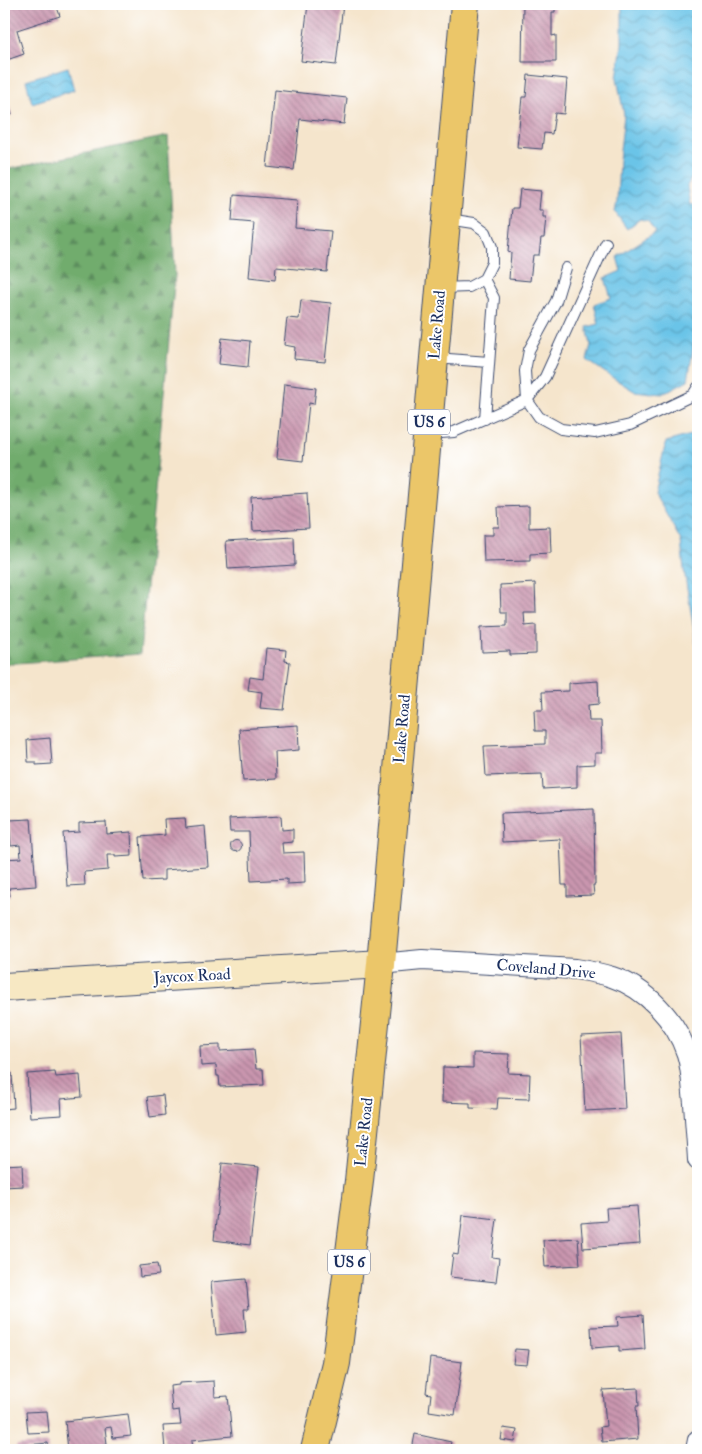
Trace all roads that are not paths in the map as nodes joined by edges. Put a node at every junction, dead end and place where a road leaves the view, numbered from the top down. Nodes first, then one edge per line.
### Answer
1 (465, 4) edge
2 (446, 218) junction
3 (606, 242) dead end
4 (566, 268) dead end
5 (484, 279) junction
6 (440, 288) junction
7 (434, 358) junction
8 (489, 362) junction
9 (698, 387) edge
10 (527, 400) junction
11 (485, 418) junction
12 (428, 435) junction
13 (381, 964) junction
14 (4, 987) edge
15 (698, 1160) edge
16 (698, 1440) edge
17 (315, 1450) edge
18 (696, 1450) edge

1 - 2 main road, Lake Road / US 6
2 - 5 lane
2 - 6 main road, Lake Road / US 6
3 - 10 lane
4 - 10 lane
5 - 6 lane
5 - 8 lane
6 - 7 main road, Lake Road / US 6
7 - 8 lane
7 - 12 main road, Lake Road / US 6
8 - 11 lane
9 - 10 lane
10 - 11 lane
11 - 12 lane
12 - 13 main road, Lake Road / US 6
13 - 14 street, Jaycox Road
13 - 15 street, Coveland Drive
13 - 17 main road, Lake Road / US 6
16 - 18 street

